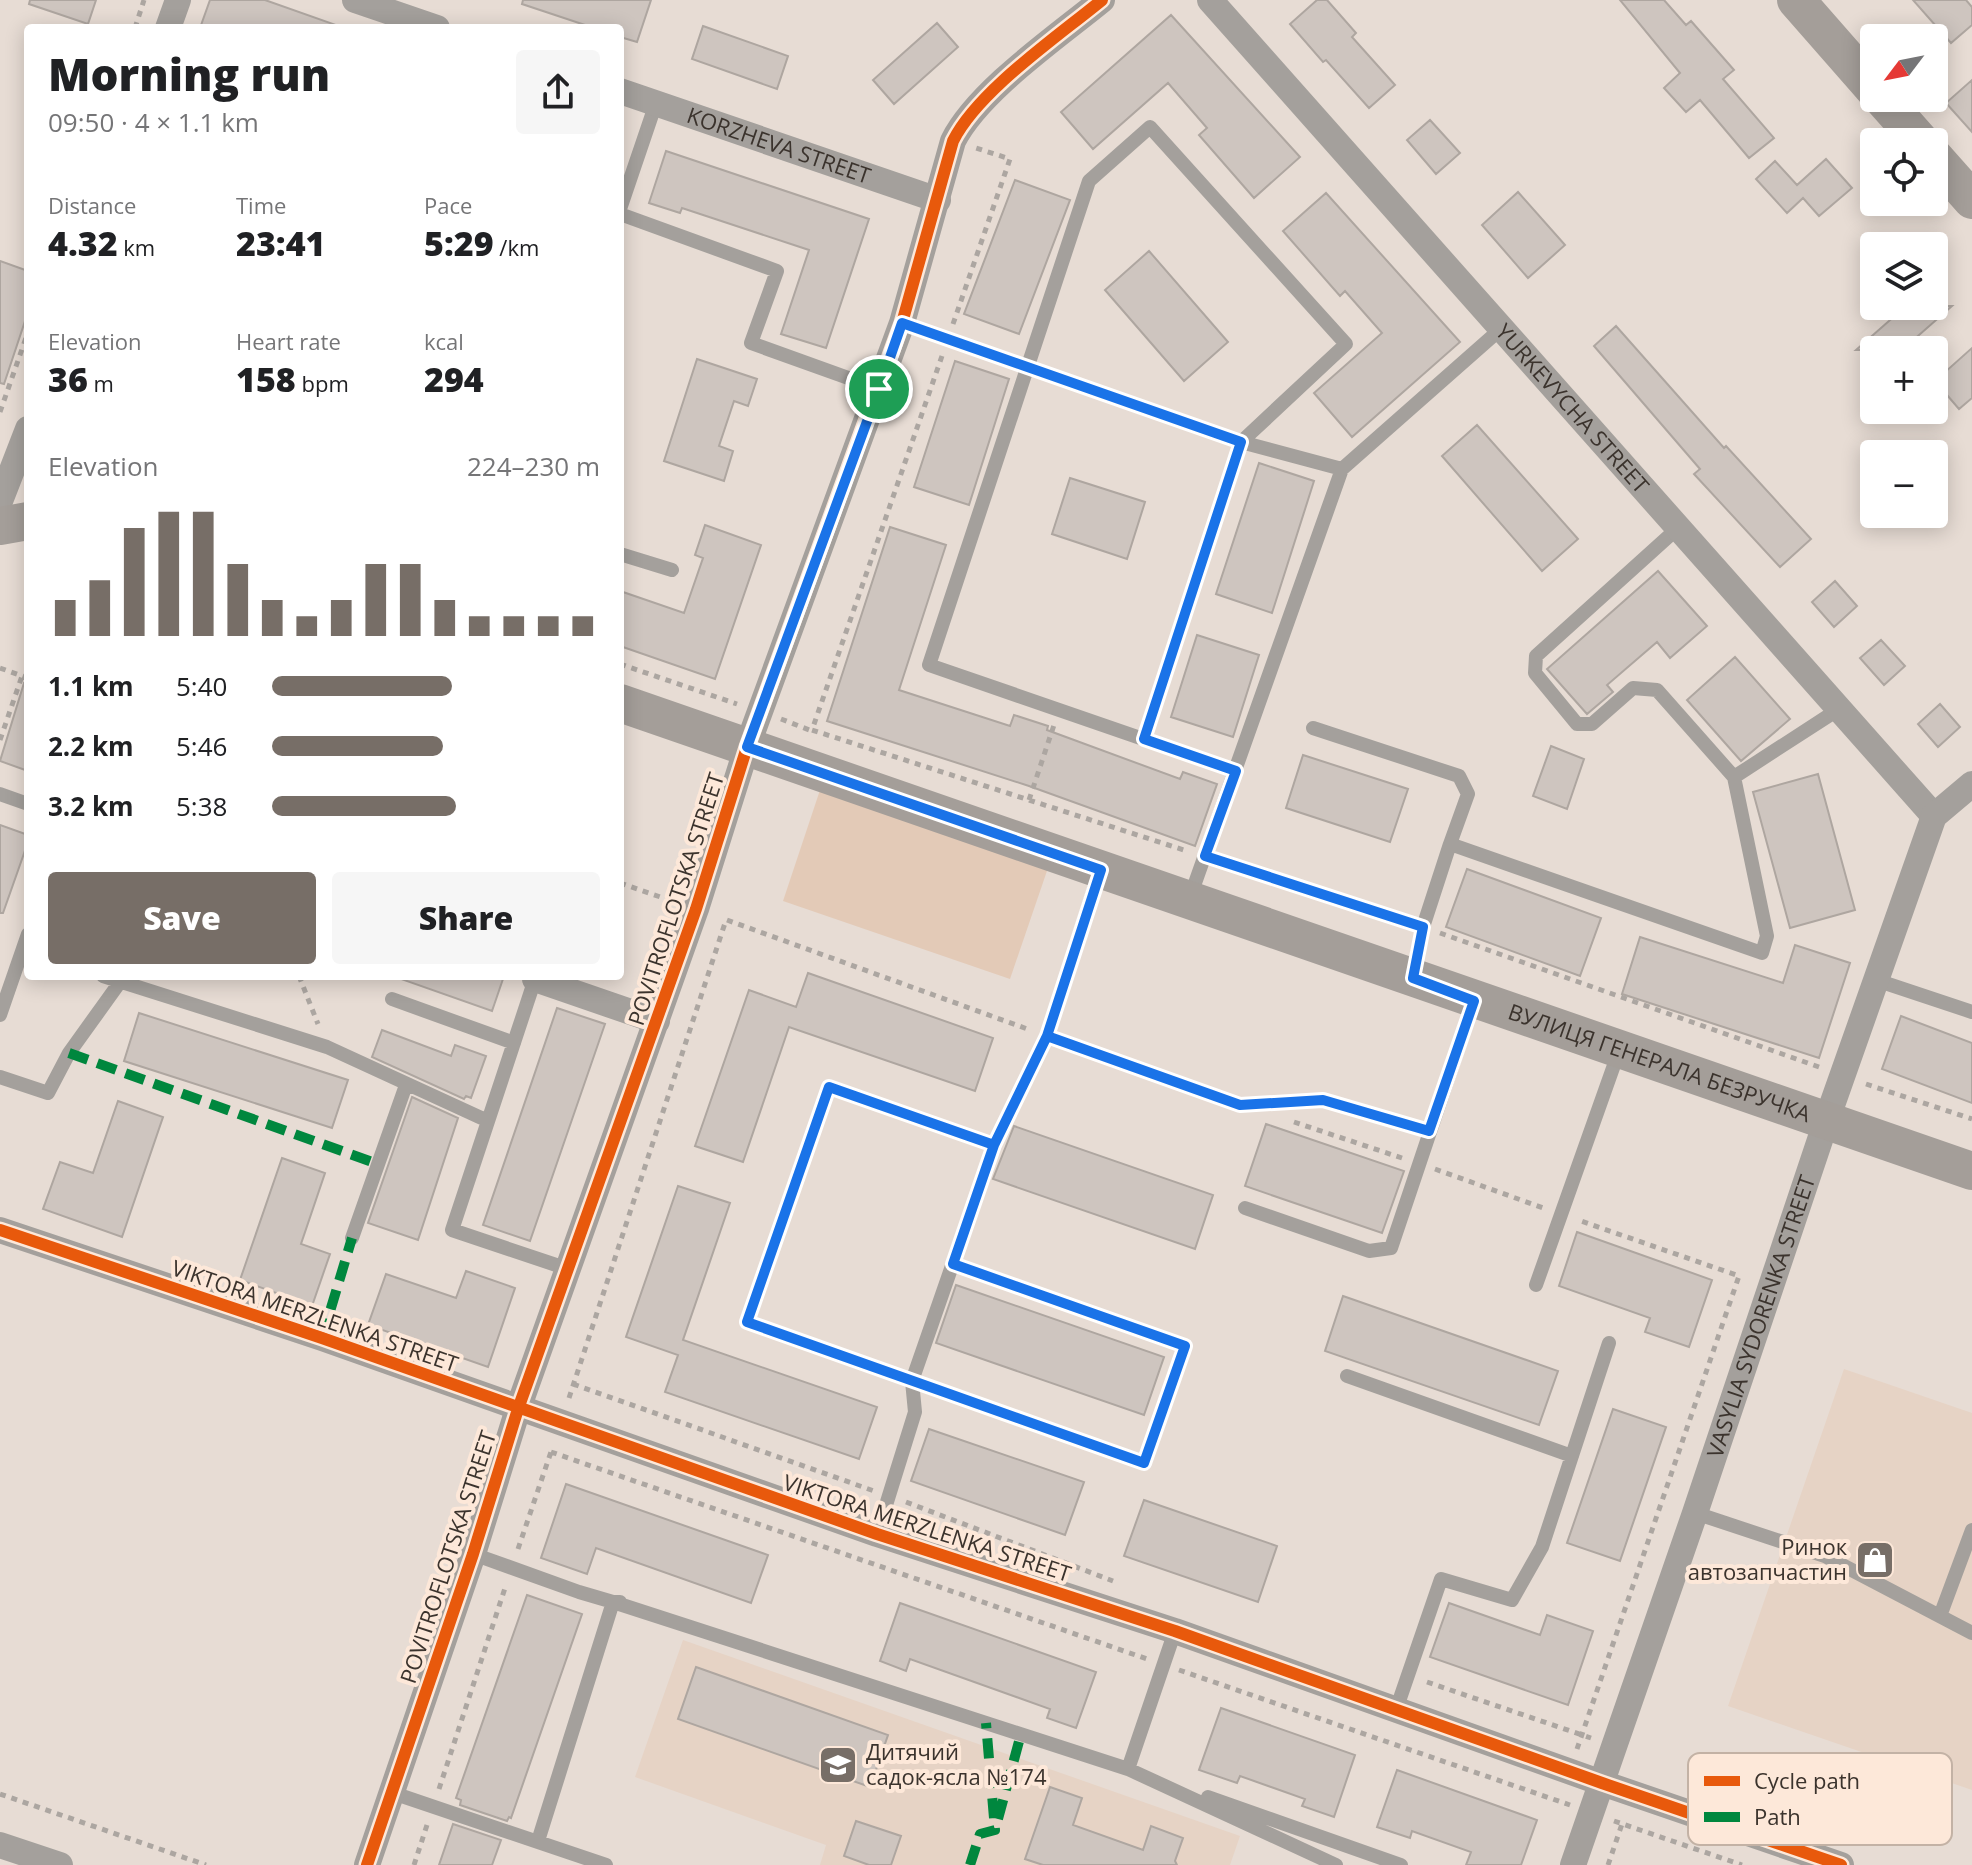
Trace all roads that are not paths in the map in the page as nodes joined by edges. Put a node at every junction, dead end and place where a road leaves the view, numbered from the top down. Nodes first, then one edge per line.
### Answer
1 (178, 0) edge
2 (355, 0) edge
3 (1102, 0) edge
4 (1210, 0) edge
5 (1796, 0) edge
6 (169, 24) edge
7 (425, 24) edge
8 (1860, 73) edge
9 (624, 92) edge
10 (656, 103) junction
11 (1894, 112) edge
12 (1909, 128) edge
13 (1948, 173) edge
14 (624, 200) edge
15 (938, 200) junction
16 (1972, 200) edge
17 (624, 214) edge
18 (902, 323) junction
19 (1503, 327) junction
20 (1028, 366) junction
21 (879, 389) junction
22 (24, 439) edge
23 (1241, 442) junction
24 (1342, 469) junction
25 (0, 501) edge
26 (24, 522) edge
27 (0, 526) edge
28 (1679, 527) junction
29 (624, 555) edge
30 (672, 570) dead end
31 (624, 704) edge
32 (1839, 709) junction
33 (1313, 728) dead end
34 (1144, 739) junction
35 (747, 747) junction
36 (1236, 771) junction
37 (1734, 777) junction
38 (1972, 784) edge
39 (0, 794) edge
40 (24, 803) edge
41 (1934, 816) junction
42 (1450, 844) junction
43 (1101, 870) junction
44 (1189, 901) junction
45 (24, 952) edge
46 (1413, 978) junction
47 (114, 980) edge
48 (534, 980) edge
49 (541, 980) edge
50 (1876, 980) junction
51 (120, 982) junction
52 (392, 999) dead end
53 (1474, 1001) junction
54 (1972, 1012) edge
55 (0, 1015) edge
56 (657, 1021) junction
57 (1047, 1036) junction
58 (514, 1043) junction
59 (1619, 1051) junction
60 (0, 1077) edge
61 (406, 1085) junction
62 (488, 1121) junction
63 (1826, 1122) junction
64 (1429, 1131) junction
65 (994, 1145) junction
66 (1972, 1171) edge
67 (1245, 1208) dead end
68 (0, 1230) edge
69 (352, 1238) dead end
70 (953, 1264) junction
71 (568, 1269) junction
72 (1536, 1285) dead end
73 (1609, 1343) dead end
74 (1347, 1376) dead end
75 (912, 1381) junction
76 (518, 1409) junction
77 (1572, 1456) junction
78 (1695, 1513) junction
79 (1972, 1530) edge
80 (877, 1534) junction
81 (473, 1554) junction
82 (613, 1602) junction
83 (1940, 1616) junction
84 (1175, 1631) junction
85 (1972, 1633) edge
86 (1396, 1710) junction
87 (1128, 1769) junction
88 (1602, 1783) junction
89 (390, 1792) junction
90 (1688, 1813) edge
91 (538, 1841) junction
92 (0, 1845) edge
93 (1783, 1845) edge
94 (60, 1865) edge
95 (367, 1865) edge
96 (606, 1865) edge
97 (1336, 1865) edge
98 (1401, 1865) edge
99 (1573, 1865) edge
100 (1841, 1865) edge

1 - 6 street
2 - 7 street
3 - 15 street, POVITROFLOTSKA STREET
4 - 19 street, YURKEVYCHA STREET
5 - 8 street
9 - 10 street, KORZHEVA STREET
10 - 14 lane
10 - 15 street, KORZHEVA STREET
11 - 12 street
13 - 16 street
15 - 18 street, POVITROFLOTSKA STREET
17 - 21 lane
18 - 20 lane
18 - 21 street, POVITROFLOTSKA STREET
19 - 24 lane
19 - 28 street, YURKEVYCHA STREET
20 - 23 lane
20 - 23 lane
20 - 34 lane
21 - 35 street, POVITROFLOTSKA STREET
22 - 25 street
23 - 24 lane
23 - 34 lane
24 - 36 lane
26 - 27 street
28 - 32 street, YURKEVYCHA STREET
28 - 37 lane
29 - 30 lane
31 - 35 street, ВУЛИЦЯ ГЕНЕРАЛА БЕЗРУЧКА
32 - 37 lane
32 - 41 street, YURKEVYCHA STREET
33 - 42 lane
34 - 36 lane
35 - 43 street, ВУЛИЦЯ ГЕНЕРАЛА БЕЗРУЧКА
35 - 56 street, POVITROFLOTSKA STREET
36 - 44 lane
37 - 42 lane
38 - 41 street
39 - 40 lane
41 - 50 street, VASYLIA SYDORENKA STREET
42 - 46 lane
43 - 44 street, ВУЛИЦЯ ГЕНЕРАЛА БЕЗРУЧКА
43 - 57 lane
44 - 46 street, ВУЛИЦЯ ГЕНЕРАЛА БЕЗРУЧКА
45 - 55 lane
46 - 53 street, ВУЛИЦЯ ГЕНЕРАЛА БЕЗРУЧКА
47 - 51 lane
48 - 58 lane
49 - 56 street
50 - 54 lane
50 - 63 street, VASYLIA SYDORENKA STREET
51 - 60 lane
51 - 61 lane
52 - 58 lane
53 - 59 street, ВУЛИЦЯ ГЕНЕРАЛА БЕЗРУЧКА
53 - 64 lane
56 - 71 street, POVITROFLOTSKA STREET
57 - 64 lane
57 - 65 lane
58 - 62 lane
59 - 63 street, ВУЛИЦЯ ГЕНЕРАЛА БЕЗРУЧКА
59 - 72 lane
61 - 62 lane
61 - 69 lane
62 - 71 lane
63 - 66 street, ВУЛИЦЯ ГЕНЕРАЛА БЕЗРУЧКА
63 - 78 street, VASYLIA SYDORENKA STREET
64 - 67 lane
65 - 70 lane
65 - 75 lane
68 - 76 street, VIKTORA MERZLENKA STREET
70 - 75 lane
70 - 75 lane
71 - 76 street, POVITROFLOTSKA STREET
73 - 77 lane
74 - 77 lane
75 - 80 lane
76 - 80 street, VIKTORA MERZLENKA STREET
76 - 81 street, POVITROFLOTSKA STREET
77 - 86 lane
78 - 83 lane
78 - 88 street, VASYLIA SYDORENKA STREET
79 - 83 lane
80 - 84 street, VIKTORA MERZLENKA STREET
81 - 82 lane
81 - 89 street, POVITROFLOTSKA STREET
82 - 87 lane
82 - 91 lane
83 - 85 lane
84 - 86 street, VIKTORA MERZLENKA STREET
84 - 87 lane
86 - 88 street, VIKTORA MERZLENKA STREET
87 - 97 lane
87 - 98 lane
88 - 90 street, VIKTORA MERZLENKA STREET
88 - 99 street, VASYLIA SYDORENKA STREET
89 - 91 lane
89 - 95 street, POVITROFLOTSKA STREET
91 - 96 lane
92 - 94 street
93 - 100 street, VIKTORA MERZLENKA STREET

